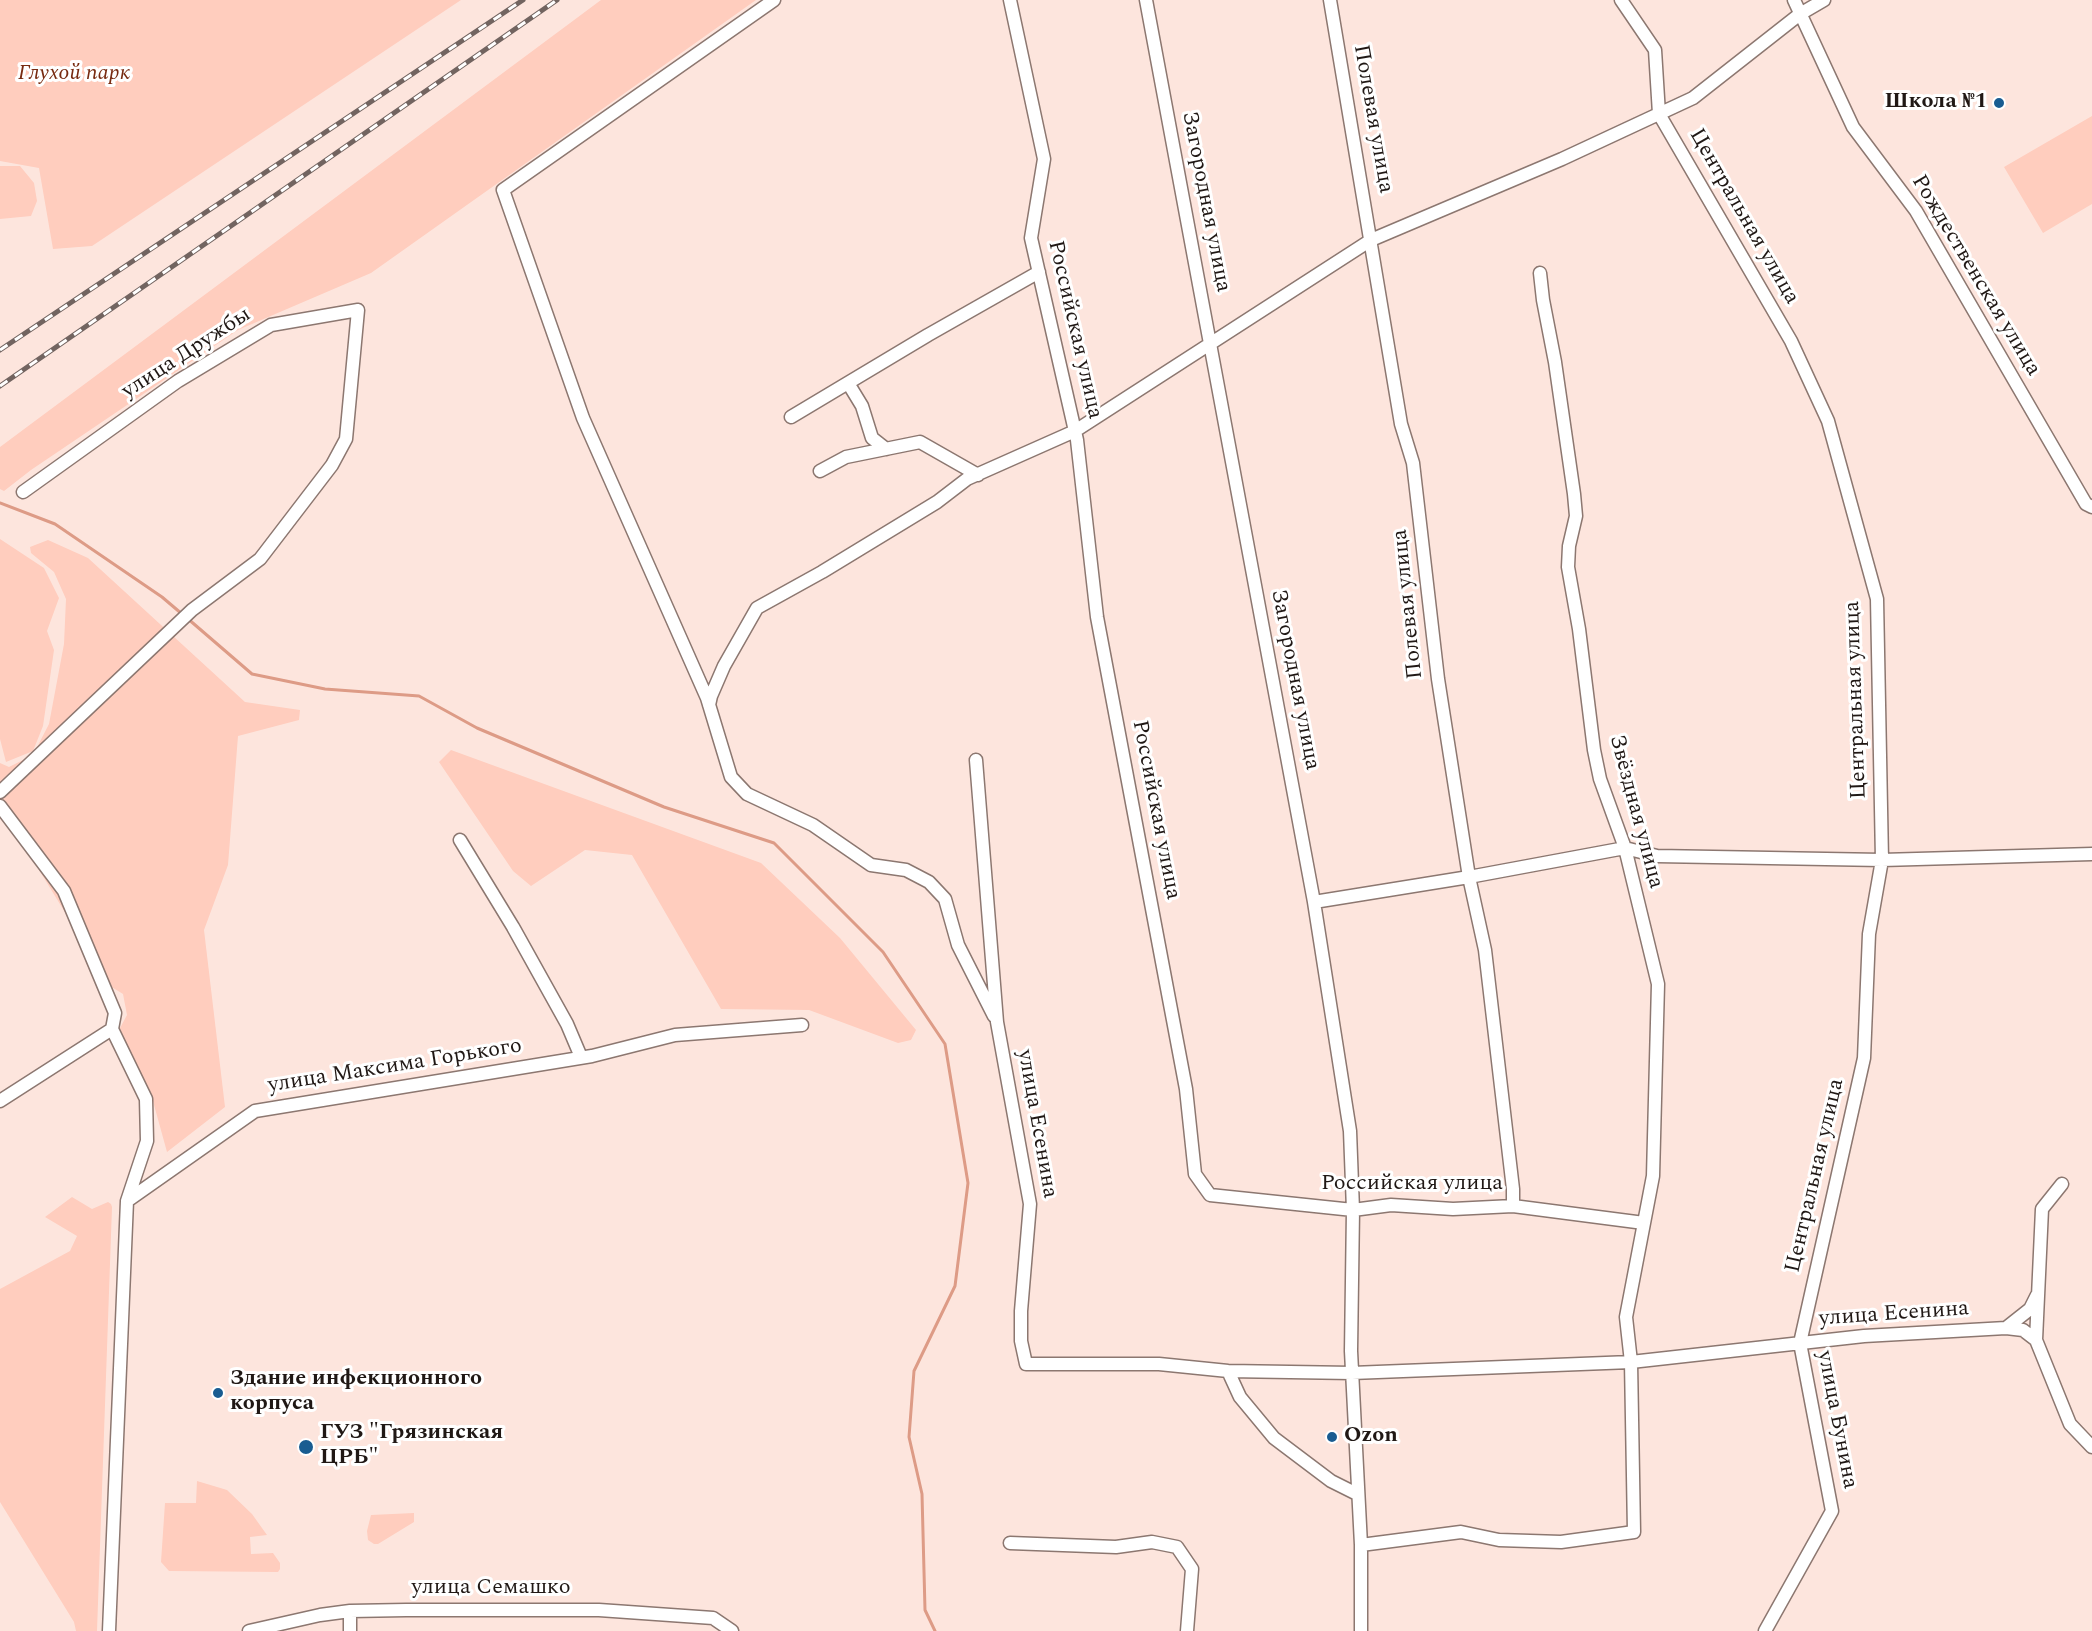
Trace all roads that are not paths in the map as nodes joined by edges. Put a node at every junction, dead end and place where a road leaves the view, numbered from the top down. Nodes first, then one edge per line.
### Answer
1 (774, 0) edge
2 (1010, 0) edge
3 (1146, 0) edge
4 (1330, 0) edge
5 (1621, 0) edge
6 (1794, 0) edge
7 (1824, 0) edge
8 (1800, 14) junction
9 (1659, 114) junction
10 (1371, 240) junction
11 (1039, 272) junction
12 (1540, 273) dead end
13 (1210, 344) junction
14 (848, 383) junction
15 (791, 417) dead end
16 (1075, 431) junction
17 (886, 449) junction
18 (819, 471) dead end
19 (978, 475) junction
20 (23, 492) dead end
21 (2090, 508) edge
22 (709, 705) junction
23 (976, 760) dead end
24 (0, 792) edge
25 (0, 806) edge
26 (460, 840) dead end
27 (1625, 848) junction
28 (2092, 854) edge
29 (1882, 860) junction
30 (1470, 877) junction
31 (1314, 902) junction
32 (997, 1022) junction
33 (802, 1025) dead end
34 (112, 1029) junction
35 (581, 1057) junction
36 (0, 1101) edge
37 (2062, 1184) dead end
38 (128, 1201) junction
39 (1513, 1206) junction
40 (1353, 1210) junction
41 (1644, 1223) junction
42 (2039, 1291) junction
43 (2006, 1328) junction
44 (2036, 1340) junction
45 (1800, 1343) junction
46 (1631, 1362) junction
47 (1228, 1371) junction
48 (1352, 1373) junction
49 (2092, 1447) edge
50 (1357, 1494) junction
51 (1010, 1543) dead end
52 (1361, 1545) junction
53 (350, 1611) junction
54 (109, 1631) edge
55 (249, 1631) edge
56 (350, 1631) edge
57 (732, 1631) edge
58 (1187, 1631) edge
59 (1361, 1631) edge
60 (1765, 1631) edge

1 - 22 street
2 - 11 street, Российская улица
3 - 13 street, Загородная улица
4 - 10 street, Полевая улица
5 - 9 street, Центральная улица
6 - 8 street, Рождественская улица
7 - 8 street
8 - 9 street
8 - 21 street, Рождественская улица
9 - 10 street
9 - 29 street, Центральная улица
10 - 13 street
10 - 30 street, Полевая улица
11 - 14 street
11 - 16 street, Российская улица
12 - 27 street, Звёздная улица
13 - 16 street
13 - 31 street, Загородная улица
14 - 15 street
14 - 17 street
16 - 19 street
16 - 40 street, Российская улица
17 - 18 street
17 - 19 street
19 - 22 street
20 - 24 street, улица Дружбы
22 - 32 street
23 - 32 street, улица Есенина
25 - 34 street
26 - 35 street
27 - 29 street
27 - 30 street
27 - 41 street, Звёздная улица
28 - 29 street
29 - 45 street, Центральная улица
30 - 31 street
30 - 39 street, Полевая улица
31 - 40 street, Загородная улица
32 - 47 street, улица Есенина
33 - 35 street, улица Максима Горького
34 - 36 street
34 - 38 street
35 - 38 street, улица Максима Горького
37 - 42 street
38 - 54 street
39 - 40 street, Российская улица
39 - 41 street, Российская улица
40 - 48 street, Загородная улица
41 - 46 street, Звёздная улица
42 - 43 street
42 - 44 street
43 - 44 street, улица Есенина
43 - 45 street, улица Есенина
44 - 49 street
45 - 46 street, улица Есенина
45 - 60 street, улица Бунина
46 - 48 street, улица Есенина
46 - 52 street
47 - 48 street, улица Есенина
47 - 50 street
48 - 50 street
50 - 52 street
51 - 58 street
52 - 59 street
53 - 55 street, улица Семашко
53 - 56 street
53 - 57 street, улица Семашко

